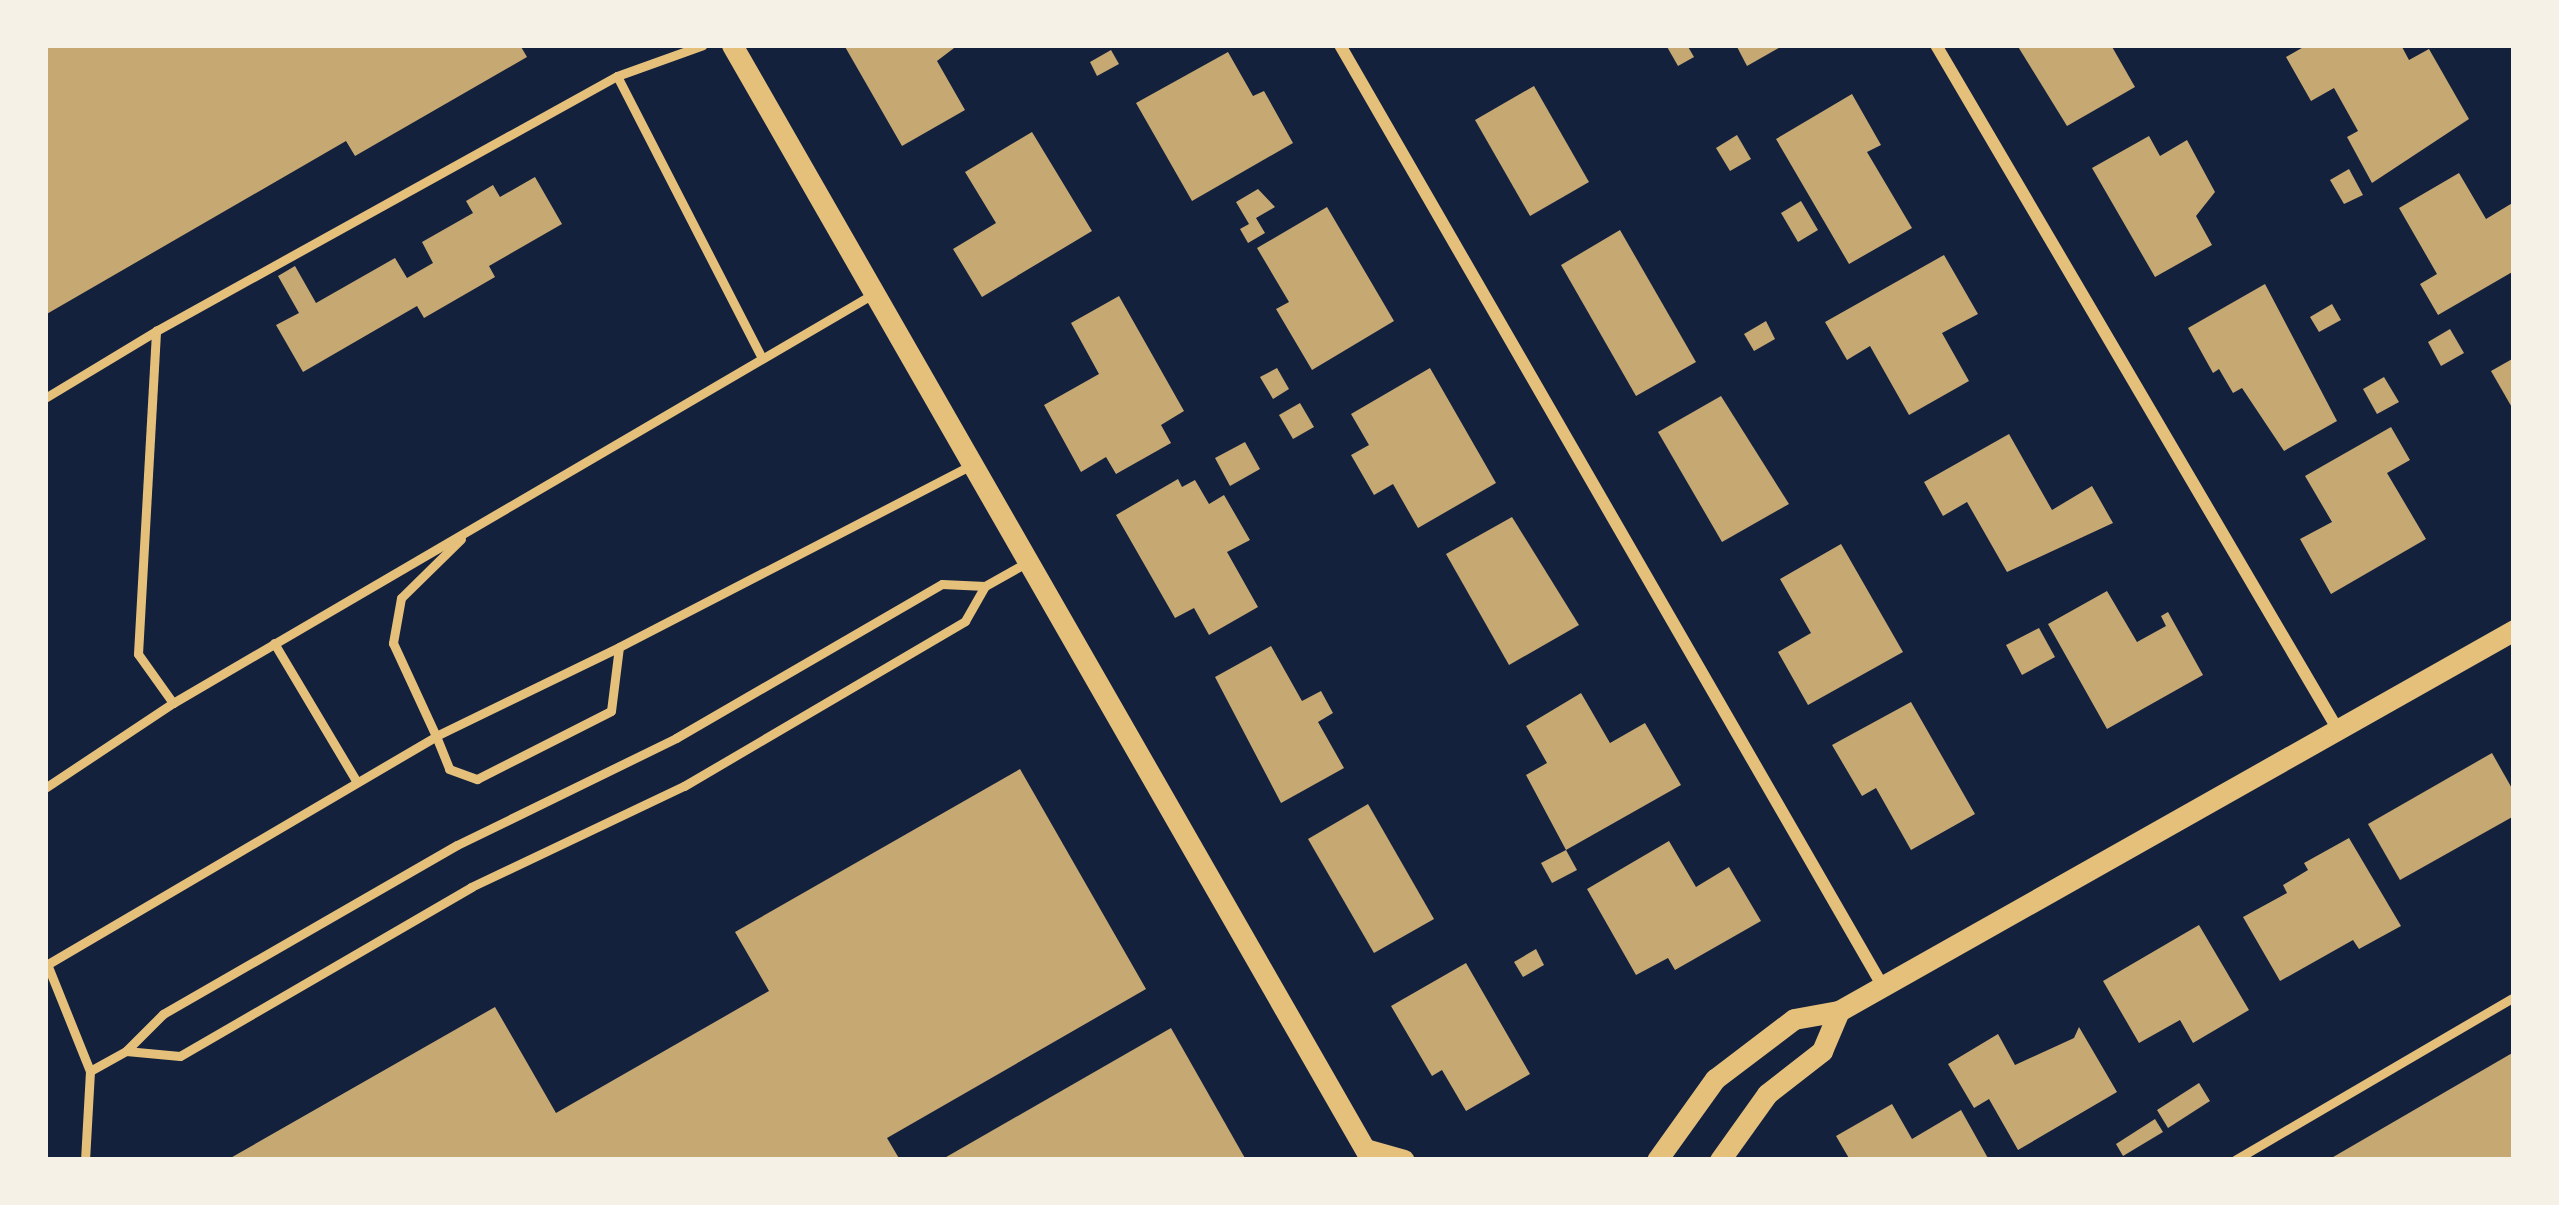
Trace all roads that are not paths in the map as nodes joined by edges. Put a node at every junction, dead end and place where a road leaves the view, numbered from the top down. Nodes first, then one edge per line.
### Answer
1 (704, 45) edge
2 (732, 45) edge
3 (1340, 45) edge
4 (1936, 45) edge
5 (617, 76) junction
6 (874, 293) junction
7 (156, 331) junction
8 (762, 358) junction
9 (45, 398) edge
10 (974, 464) junction
11 (474, 527) junction
12 (1031, 561) junction
13 (985, 586) junction
14 (2514, 630) edge
15 (274, 643) junction
16 (619, 647) junction
17 (172, 703) junction
18 (2338, 730) junction
19 (436, 736) junction
20 (357, 782) junction
21 (45, 788) edge
22 (46, 962) edge
23 (1882, 985) junction
24 (2514, 997) edge
25 (1838, 1011) junction
26 (126, 1051) junction
27 (90, 1071) junction
28 (1370, 1155) edge
29 (85, 1160) edge
30 (1404, 1160) edge
31 (1658, 1160) edge
32 (1720, 1160) edge
33 (2235, 1160) edge

1 - 5 lane
2 - 6 street
3 - 23 street
4 - 18 street
5 - 7 lane
5 - 8 lane
6 - 8 lane
6 - 10 street
7 - 9 lane
7 - 17 lane
8 - 11 lane
10 - 12 street
10 - 16 lane
11 - 15 lane
11 - 19 lane
12 - 13 lane
12 - 28 street
13 - 26 lane
13 - 26 lane
14 - 18 street
15 - 17 lane
15 - 20 lane
16 - 19 lane
16 - 19 lane
17 - 21 lane
18 - 23 street
19 - 20 lane
20 - 22 lane
22 - 27 lane
23 - 25 street
24 - 33 lane
25 - 31 street
25 - 32 street
26 - 27 lane
27 - 29 lane
28 - 30 street

